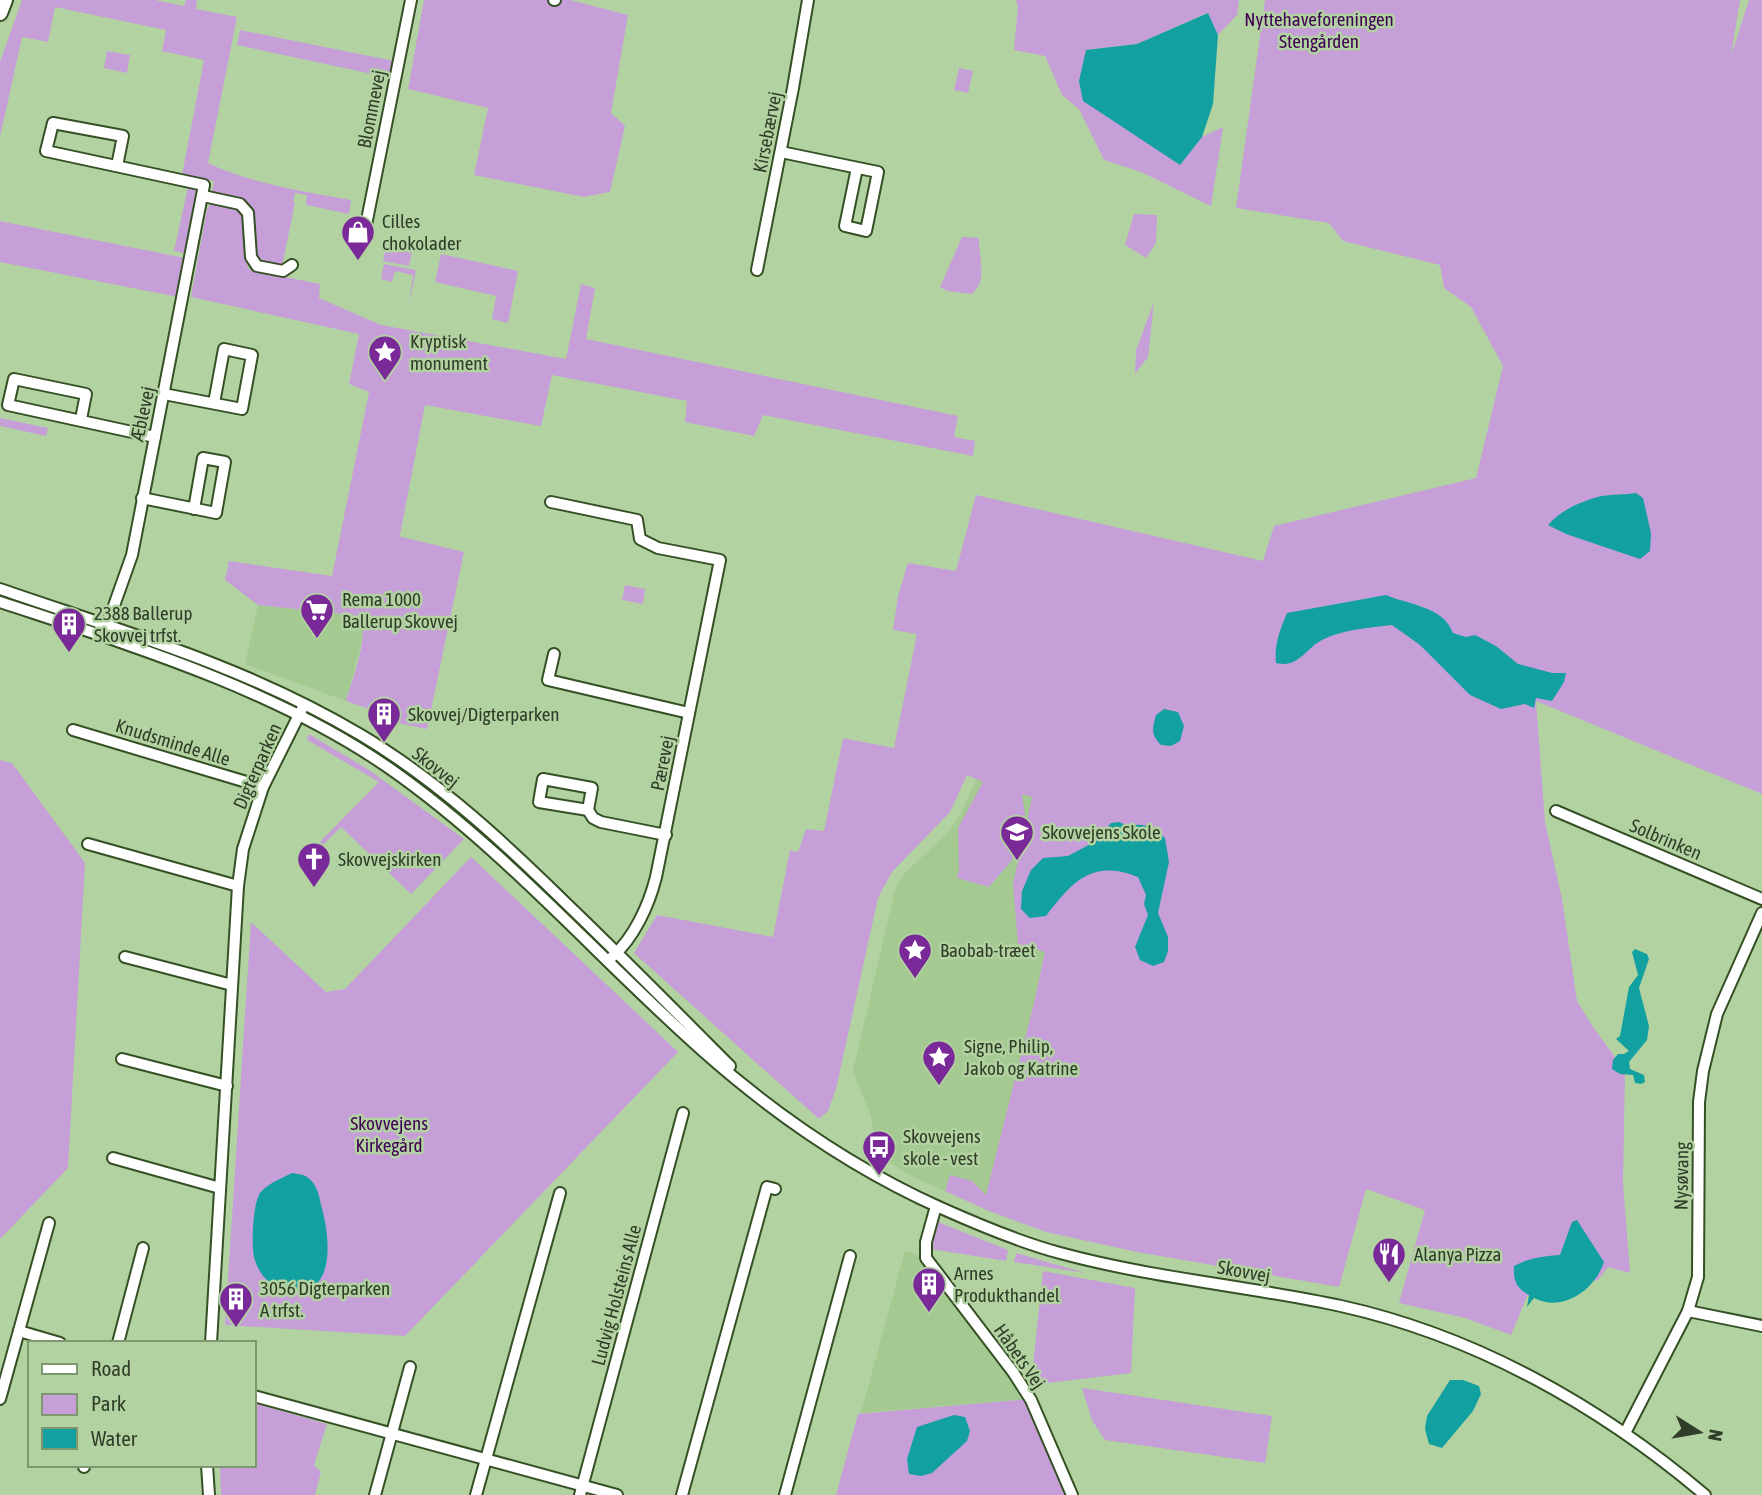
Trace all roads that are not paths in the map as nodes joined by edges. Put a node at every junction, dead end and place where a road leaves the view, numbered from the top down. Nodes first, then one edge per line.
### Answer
1 (5, 0) edge
2 (411, 0) edge
3 (807, 0) edge
4 (0, 13) edge
5 (781, 152) junction
6 (117, 166) junction
7 (857, 168) junction
8 (203, 196) junction
9 (366, 225) dead end
10 (292, 265) dead end
11 (757, 270) dead end
12 (164, 394) junction
13 (214, 403) junction
14 (81, 419) junction
15 (155, 437) junction
16 (142, 498) junction
17 (551, 502) dead end
18 (194, 509) junction
19 (0, 589) edge
20 (0, 602) edge
21 (105, 631) junction
22 (554, 654) dead end
23 (304, 704) junction
24 (689, 713) junction
25 (299, 716) junction
26 (73, 730) dead end
27 (262, 787) junction
28 (588, 810) junction
29 (1556, 811) dead end
30 (666, 835) junction
31 (88, 844) dead end
32 (238, 886) junction
33 (1762, 900) edge
34 (1762, 913) edge
35 (125, 957) dead end
36 (613, 957) junction
37 (232, 985) junction
38 (122, 1059) dead end
39 (227, 1086) junction
40 (683, 1113) dead end
41 (113, 1158) dead end
42 (220, 1188) junction
43 (775, 1189) dead end
44 (560, 1193) dead end
45 (936, 1206) junction
46 (49, 1223) dead end
47 (144, 1248) dead end
48 (850, 1256) dead end
49 (1688, 1311) junction
50 (1762, 1326) edge
51 (19, 1331) junction
52 (53, 1341) edge
53 (119, 1341) edge
54 (211, 1341) edge
55 (410, 1367) dead end
56 (256, 1397) edge
57 (0, 1399) edge
58 (1625, 1433) junction
59 (391, 1434) junction
60 (486, 1460) junction
61 (207, 1467) edge
62 (581, 1490) edge
63 (209, 1495) edge
64 (375, 1495) edge
65 (476, 1495) edge
66 (617, 1495) edge
67 (682, 1495) edge
68 (785, 1495) edge
69 (1072, 1495) edge
70 (1705, 1495) edge

1 - 4 main road
2 - 9 street, Blommevej
3 - 5 street, Kirsebærvej
5 - 7 street
5 - 11 street, Kirsebærvej
6 - 6 street
6 - 8 street
7 - 7 street
8 - 10 street
8 - 12 street, Æblevej
12 - 13 street
12 - 15 street, Æblevej
13 - 13 street
14 - 14 street
14 - 15 street
15 - 16 street, Æblevej
16 - 18 street
16 - 21 street, Æblevej
17 - 24 street, Pærevej
18 - 18 street
19 - 21 street, Skovvej
20 - 21 street, Skovvej
21 - 23 street, Skovvej
21 - 25 street, Skovvej
22 - 24 street
23 - 25 street, Digterparken
23 - 36 street, Skovvej
24 - 30 street, Pærevej
25 - 27 street, Digterparken
25 - 36 street, Skovvej
26 - 27 street, Knudsminde Alle
27 - 32 street, Digterparken
28 - 28 street
28 - 30 street
29 - 33 street, Solbrinken
30 - 36 street, Pærevej
31 - 32 street
32 - 37 street, Digterparken
34 - 49 street, Nysøvang
35 - 37 street
36 - 45 street, Skovvej
37 - 39 street, Digterparken
38 - 39 street
39 - 42 street, Digterparken
40 - 62 street, Ludvig Holsteins Alle
41 - 42 street
42 - 54 street, Digterparken
43 - 67 street
44 - 60 street
45 - 58 street, Skovvej
45 - 69 street, Håbets Vej
46 - 51 street
47 - 53 street
48 - 68 street
49 - 50 street
49 - 58 street, Nysøvang
51 - 52 street
51 - 57 street
55 - 59 street
56 - 59 street
58 - 70 street, Skovvej
59 - 60 street
59 - 64 street
60 - 62 street
60 - 65 street
61 - 63 street
62 - 66 street

